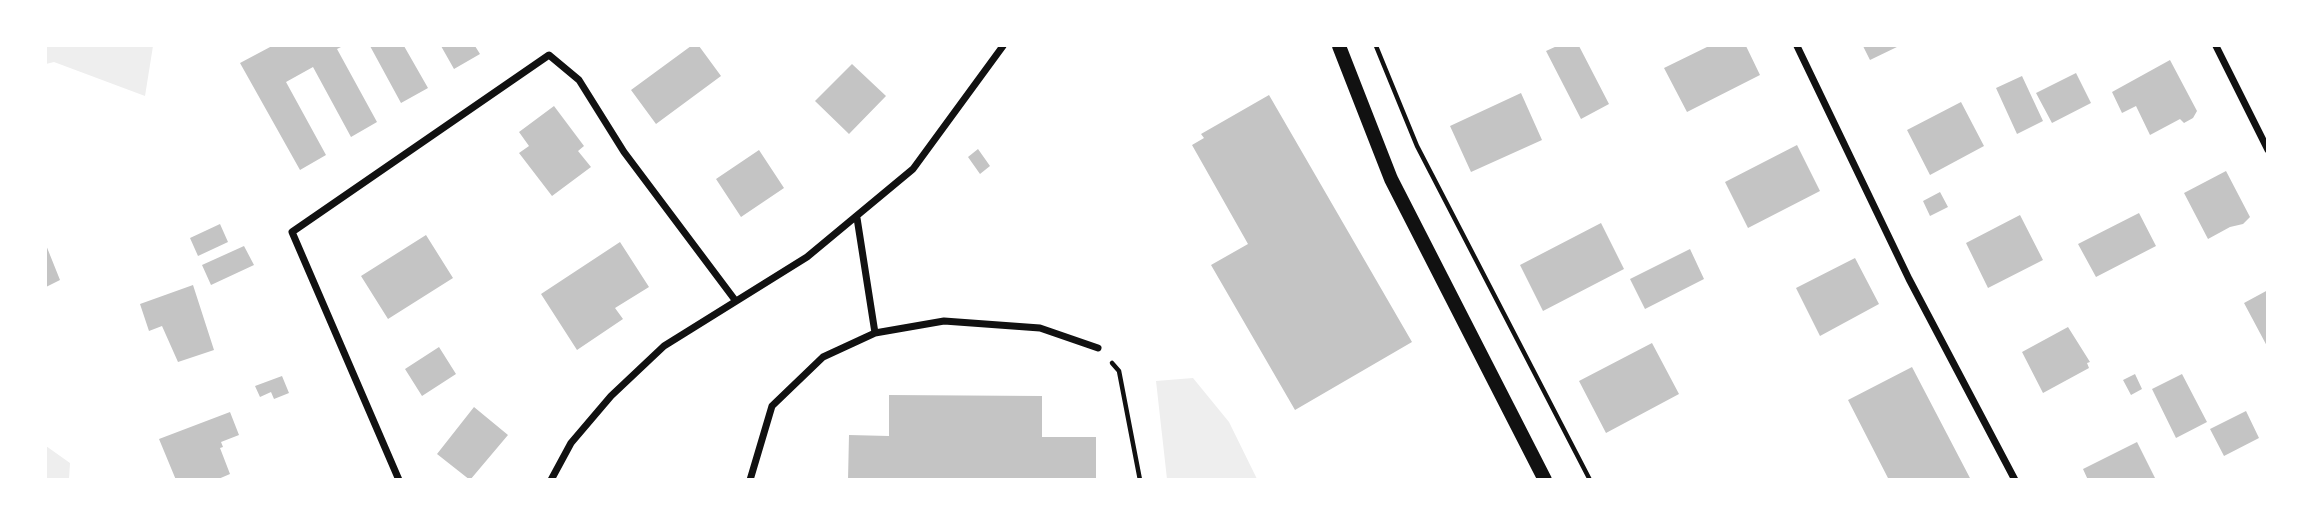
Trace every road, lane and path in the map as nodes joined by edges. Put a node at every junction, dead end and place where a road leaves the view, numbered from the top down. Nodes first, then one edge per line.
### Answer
1 (1003, 46) edge
2 (1339, 46) edge
3 (1376, 46) edge
4 (1797, 46) edge
5 (2216, 46) edge
6 (2267, 150) edge
7 (857, 218) junction
8 (735, 300) junction
9 (1502, 310) junction
10 (1496, 314) dead end
11 (875, 333) junction
12 (1098, 348) joint
13 (399, 480) edge
14 (551, 480) edge
15 (750, 480) edge
16 (1140, 480) edge
17 (1545, 480) edge
18 (1590, 480) edge
19 (2015, 480) edge

1 - 7 street
2 - 17 main road
3 - 9 path
4 - 19 street
5 - 6 street
7 - 8 street
7 - 11 street
8 - 13 street
8 - 14 street
9 - 10 path
9 - 18 path
11 - 12 street
11 - 15 street
12 - 16 path

